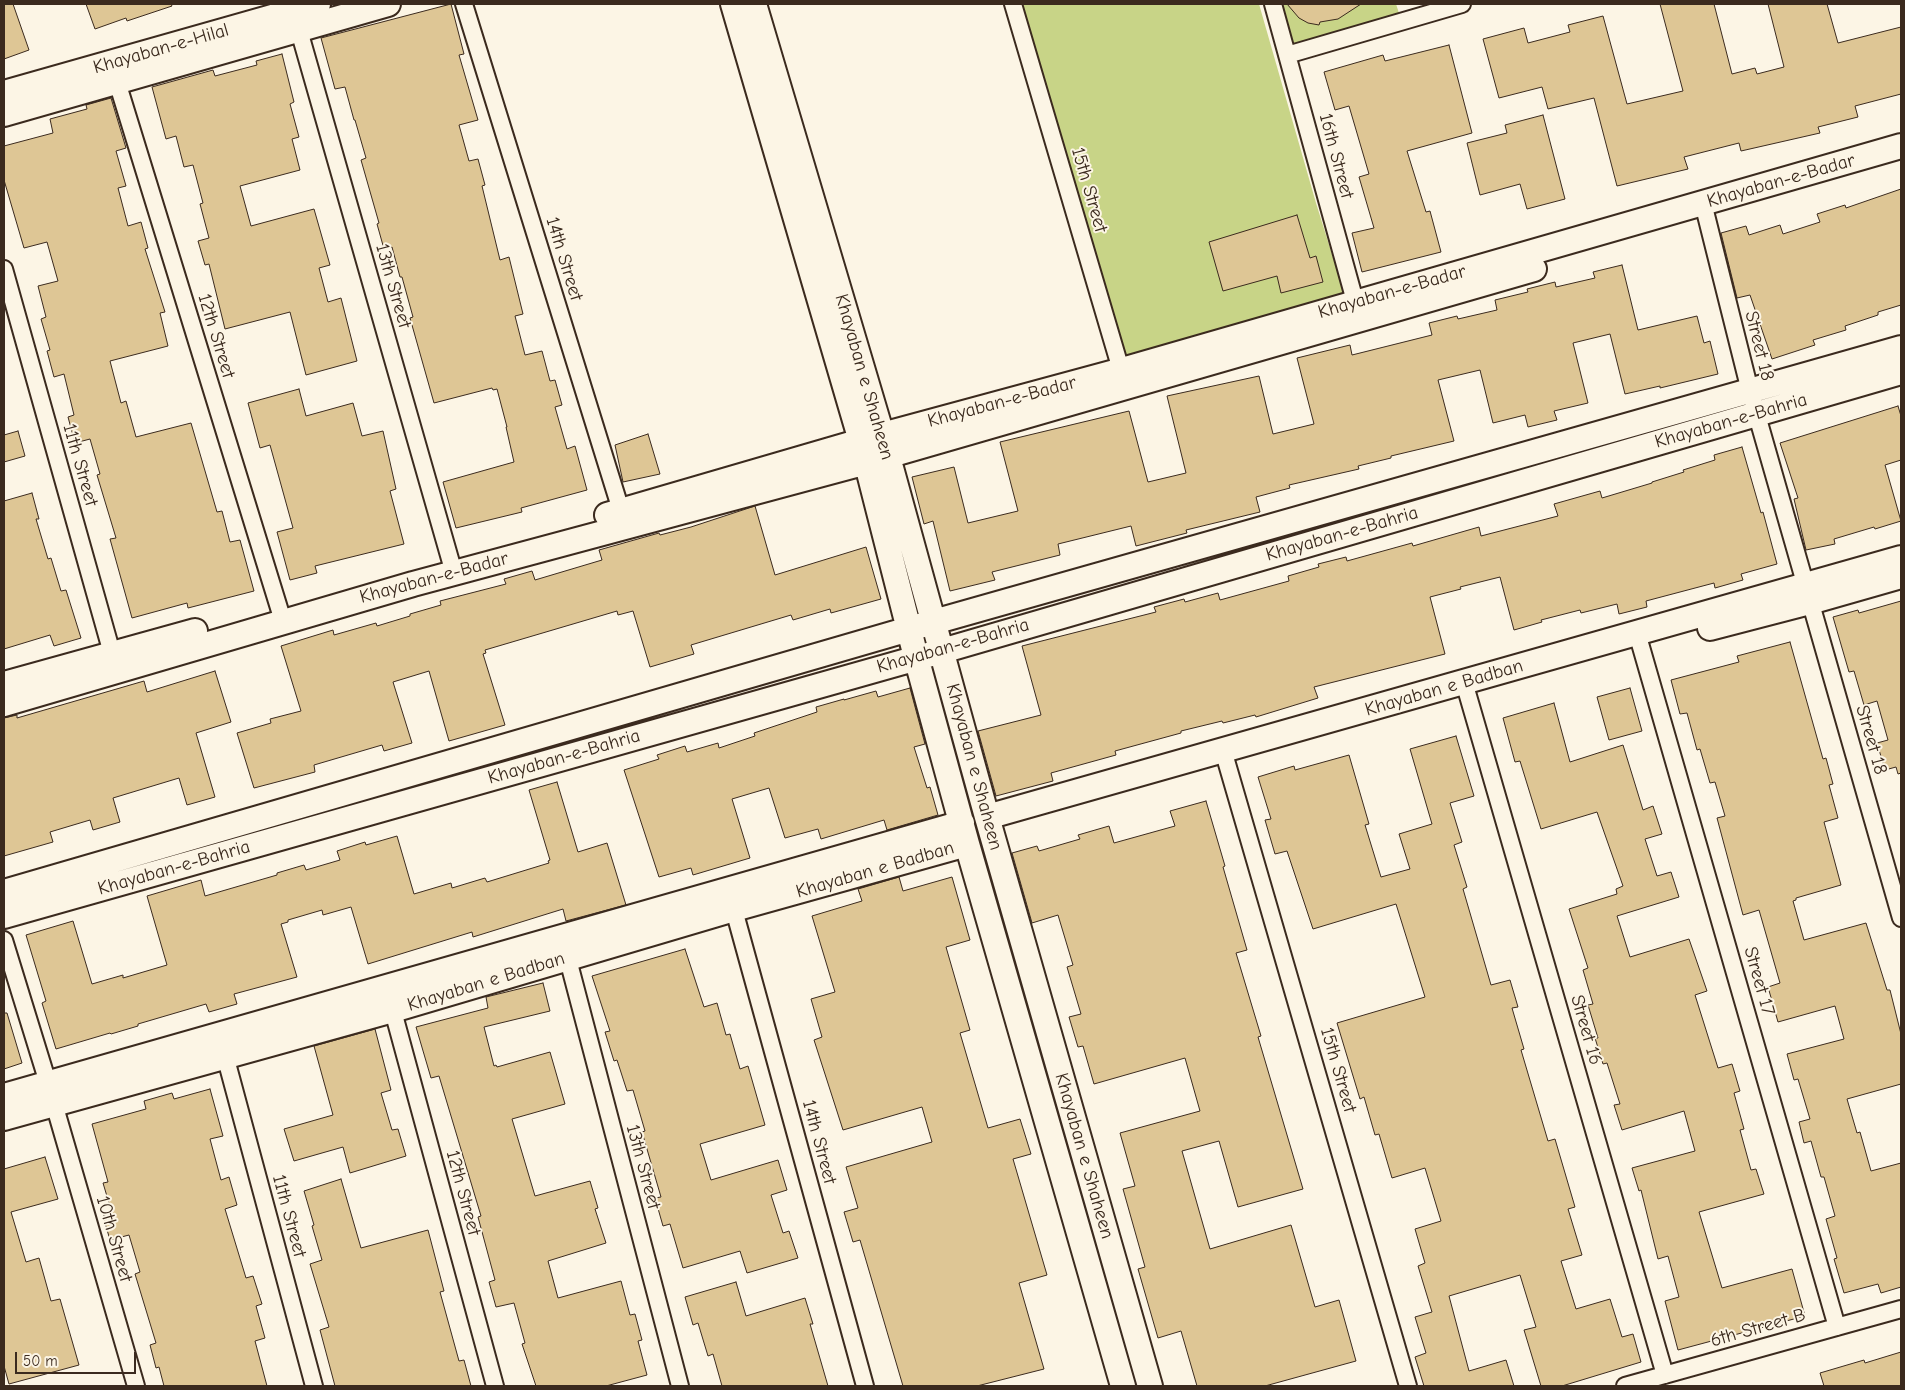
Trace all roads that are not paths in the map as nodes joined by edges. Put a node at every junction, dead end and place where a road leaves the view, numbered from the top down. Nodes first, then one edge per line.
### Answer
1 (318, 4) edge
2 (388, 4) edge
3 (464, 4) edge
4 (733, 4) edge
5 (754, 4) edge
6 (1014, 4) edge
7 (1273, 4) edge
8 (1462, 4) edge
9 (1420, 10) edge
10 (296, 20) junction
11 (1287, 55) junction
12 (114, 72) junction
13 (4, 93) edge
14 (4, 114) edge
15 (1901, 146) edge
16 (1901, 163) edge
17 (1705, 211) junction
18 (4, 269) edge
19 (832, 304) junction
20 (1358, 311) junction
21 (1901, 348) edge
22 (1901, 372) edge
23 (1124, 378) junction
24 (1750, 391) junction
25 (1757, 413) junction
26 (874, 448) junction
27 (623, 519) junction
28 (1901, 558) edge
29 (452, 566) junction
30 (1901, 576) edge
31 (1807, 594) junction
32 (280, 614) junction
33 (933, 622) junction
34 (910, 629) junction
35 (1639, 639) junction
36 (942, 650) junction
37 (916, 657) junction
38 (114, 663) junction
39 (4, 684) edge
40 (1466, 689) junction
41 (4, 704) edge
42 (1226, 758) junction
43 (989, 825) junction
44 (965, 834) junction
45 (4, 892) edge
46 (731, 900) junction
47 (4, 916) edge
48 (1901, 918) edge
49 (4, 940) edge
50 (564, 947) junction
51 (387, 987) junction
52 (392, 1010) junction
53 (222, 1045) junction
54 (51, 1093) junction
55 (4, 1096) edge
56 (4, 1118) edge
57 (1901, 1309) edge
58 (1837, 1327) junction
59 (1665, 1375) junction
60 (136, 1386) edge
61 (314, 1386) edge
62 (495, 1386) edge
63 (680, 1386) edge
64 (865, 1386) edge
65 (1123, 1386) edge
66 (1150, 1386) edge
67 (1408, 1386) edge
68 (1626, 1386) edge

1 - 10 main road, Khayaban-e-Hilal
2 - 10 main road
3 - 27 street, 14th Street
4 - 19 main road, Khayaban e Shaheen
5 - 19 main road, Khayaban e Shaheen
6 - 23 street, 15th Street
7 - 11 street, 16th Street
8 - 9 street
9 - 11 street
10 - 12 main road, Khayaban-e-Hilal
10 - 29 street, 13th Street
11 - 20 street, 16th Street
12 - 13 main road, Khayaban-e-Hilal
12 - 14 main road
12 - 32 street, 12th Street
15 - 17 main road, Khayaban-e-Badar
16 - 17 main road, Khayaban-e-Badar
17 - 20 main road, Khayaban-e-Badar
17 - 24 street, Street 18
18 - 38 street, 11th Street
19 - 26 main road, Khayaban e Shaheen
20 - 23 main road, Khayaban-e-Badar
21 - 24 main road, Khayaban-e-Bahria
22 - 25 main road, Khayaban-e-Bahria
23 - 26 main road, Khayaban-e-Badar
24 - 25 street, Street 18
24 - 33 main road, Khayaban-e-Bahria
25 - 31 street, Street 18
25 - 36 main road, Khayaban-e-Bahria
26 - 27 main road, Khayaban-e-Badar
26 - 33 main road, Khayaban e Shaheen
26 - 34 main road, Khayaban e Shaheen
27 - 29 main road, Khayaban-e-Badar
28 - 31 main road, Khayaban e Badban
29 - 32 main road, Khayaban-e-Badar
30 - 31 main road, Khayaban e Badban
31 - 35 main road, Khayaban e Badban
31 - 48 street, Street 18
32 - 38 main road, Khayaban-e-Badar
33 - 34 main road, Khayaban-e-Bahria
33 - 36 main road, Khayaban e Shaheen
34 - 37 main road, Khayaban e Shaheen
34 - 45 main road, Khayaban-e-Bahria
35 - 40 main road, Khayaban e Badban
35 - 58 street, Street 17
36 - 37 main road, Khayaban-e-Bahria
36 - 43 main road, Khayaban e Shaheen
37 - 44 main road, Khayaban e Shaheen
37 - 47 main road, Khayaban-e-Bahria
38 - 39 main road, Khayaban-e-Badar
38 - 41 main road, Khayaban-e-Badar
40 - 42 main road, Khayaban e Badban
40 - 59 street, Street 16
42 - 43 main road, Khayaban e Badban
42 - 67 street, 15th Street
43 - 66 main road, Khayaban e Shaheen
44 - 46 main road, Khayaban e Badban
44 - 65 main road, Khayaban e Shaheen
46 - 50 main road, Khayaban e Badban
46 - 64 street, 14th Street
49 - 54 street, 10th Street
50 - 51 main road, Khayaban e Badban
50 - 52 main road, Khayaban e Badban
50 - 63 street, 13th Street
51 - 52 street, 12th Street
51 - 53 main road, Khayaban e Badban
52 - 53 main road, Khayaban e Badban
52 - 62 street, 12th Street
53 - 54 main road, Khayaban e Badban
53 - 61 street, 11th Street
54 - 55 main road, Khayaban e Badban
54 - 56 main road, Khayaban e Badban
54 - 60 street, 10th Street
57 - 58 street, 6th Street B
58 - 59 street, 6th Street B
59 - 68 street, 6th Street B

